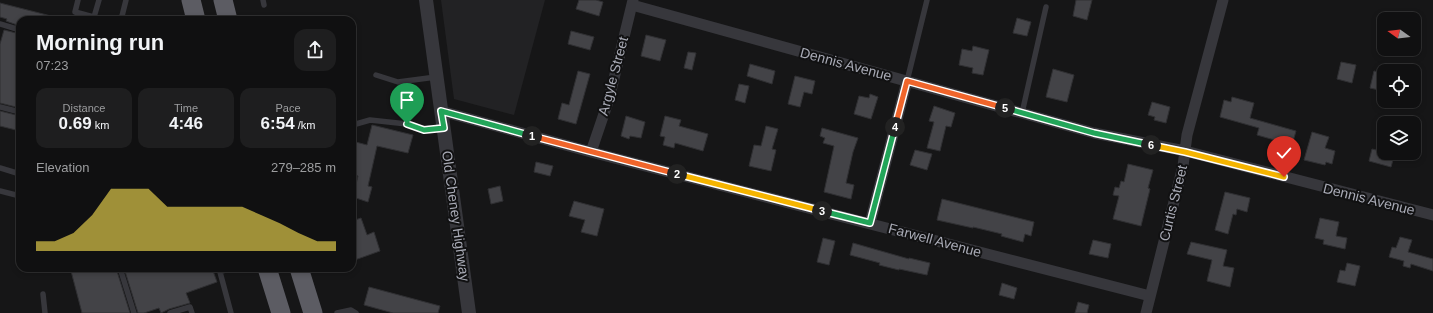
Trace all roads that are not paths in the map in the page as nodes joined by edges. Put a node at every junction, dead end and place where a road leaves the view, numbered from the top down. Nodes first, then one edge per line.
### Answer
1 (78, 0) edge
2 (99, 0) edge
3 (126, 0) edge
4 (191, 0) edge
5 (223, 0) edge
6 (426, 0) edge
7 (927, 0) edge
8 (1223, 0) edge
9 (632, 2) edge
10 (1046, 7) dead end
11 (90, 16) edge
12 (94, 16) edge
13 (122, 16) edge
14 (195, 16) edge
15 (227, 16) edge
16 (0, 24) edge
17 (16, 29) edge
18 (376, 75) dead end
19 (436, 77) junction
20 (907, 81) junction
21 (0, 107) edge
22 (16, 111) edge
23 (441, 111) junction
24 (1022, 113) junction
25 (356, 124) edge
26 (444, 128) junction
27 (592, 152) junction
28 (1185, 152) junction
29 (0, 168) edge
30 (16, 173) edge
31 (0, 191) edge
32 (16, 195) edge
33 (1433, 215) edge
34 (870, 223) junction
35 (121, 272) edge
36 (220, 272) edge
37 (268, 272) edge
38 (297, 272) edge
39 (300, 272) edge
40 (305, 288) junction
41 (43, 294) dead end
42 (1150, 296) junction
43 (45, 313) edge
44 (134, 313) edge
45 (170, 313) edge
46 (192, 313) edge
47 (231, 313) edge
48 (281, 313) edge
49 (313, 313) edge
50 (337, 313) edge
51 (356, 313) edge
52 (470, 313) edge
53 (1146, 313) edge

1 - 11 lane
2 - 12 lane
3 - 13 lane
4 - 14 highway
5 - 15 highway
6 - 19 street, Old Cheney Highway
7 - 20 lane
8 - 28 street, Curtis Street
9 - 20 street, Dennis Avenue
9 - 27 street, Argyle Street
10 - 24 lane
16 - 17 lane
18 - 19 lane
19 - 23 street, Old Cheney Highway
20 - 24 street, Dennis Avenue
20 - 34 street
21 - 22 lane
23 - 26 street, Old Cheney Highway
23 - 27 street, Farwell Avenue
24 - 28 street, Dennis Avenue
25 - 26 lane
26 - 52 street, Old Cheney Highway
27 - 34 street, Farwell Avenue
28 - 33 street, Dennis Avenue
28 - 42 street, Curtis Street
29 - 30 lane
31 - 32 lane
34 - 42 street, Farwell Avenue
35 - 44 lane
36 - 47 lane
37 - 48 highway
38 - 40 highway
39 - 40 highway
40 - 49 highway
41 - 43 lane
42 - 53 street, Curtis Street
45 - 46 lane
50 - 51 lane

